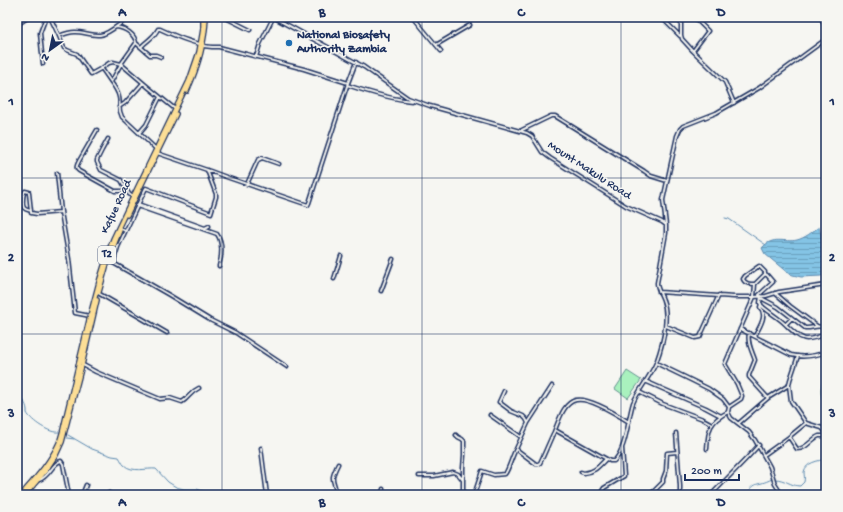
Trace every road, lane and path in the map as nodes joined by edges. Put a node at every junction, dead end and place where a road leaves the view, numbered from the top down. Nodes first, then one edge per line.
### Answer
1 (29, 17) edge
2 (46, 17) edge
3 (50, 17) edge
4 (130, 17) edge
5 (203, 17) edge
6 (206, 17) edge
7 (224, 17) edge
8 (273, 17) edge
9 (413, 17) edge
10 (661, 17) edge
11 (683, 17) edge
12 (694, 17) edge
13 (821, 17) edge
14 (17, 25) edge
15 (470, 25) dead end
16 (116, 27) junction
17 (826, 29) edge
18 (250, 30) dead end
19 (59, 36) junction
20 (681, 37) junction
21 (826, 39) edge
22 (136, 43) junction
23 (202, 45) junction
24 (436, 45) junction
25 (141, 47) junction
26 (441, 51) dead end
27 (693, 51) junction
28 (161, 57) dead end
29 (256, 57) junction
30 (356, 62) junction
31 (43, 64) dead end
32 (121, 64) junction
33 (102, 68) junction
34 (111, 82) junction
35 (143, 83) junction
36 (348, 84) junction
37 (160, 97) junction
38 (415, 101) junction
39 (734, 103) junction
40 (119, 107) junction
41 (176, 109) junction
42 (97, 130) dead end
43 (521, 130) junction
44 (139, 133) junction
45 (108, 139) dead end
46 (157, 151) junction
47 (279, 164) dead end
48 (207, 170) junction
49 (57, 173) dead end
50 (667, 181) junction
51 (247, 184) junction
52 (127, 190) junction
53 (133, 196) junction
54 (132, 203) junction
55 (137, 205) junction
56 (31, 211) junction
57 (61, 212) junction
58 (666, 225) junction
59 (209, 226) dead end
60 (120, 228) junction
61 (125, 231) junction
62 (341, 256) dead end
63 (393, 258) dead end
64 (108, 260) junction
65 (113, 263) junction
66 (219, 266) dead end
67 (766, 274) junction
68 (334, 279) dead end
69 (755, 284) junction
70 (826, 285) edge
71 (381, 291) dead end
72 (659, 292) junction
73 (98, 293) junction
74 (775, 293) junction
75 (718, 295) junction
76 (754, 297) junction
77 (760, 297) junction
78 (761, 304) junction
79 (90, 316) junction
80 (792, 318) junction
81 (786, 324) junction
82 (666, 326) junction
83 (817, 326) junction
84 (825, 327) edge
85 (740, 329) junction
86 (167, 333) dead end
87 (749, 333) junction
88 (826, 334) edge
89 (755, 336) junction
90 (826, 352) edge
91 (798, 356) junction
92 (656, 363) junction
93 (82, 365) junction
94 (287, 367) dead end
95 (645, 381) junction
96 (789, 385) junction
97 (552, 386) dead end
98 (199, 388) dead end
99 (504, 391) dead end
100 (638, 392) junction
101 (768, 398) junction
102 (163, 399) junction
103 (168, 402) dead end
104 (729, 407) junction
105 (728, 412) junction
106 (490, 415) dead end
107 (721, 416) junction
108 (629, 422) junction
109 (528, 423) junction
110 (739, 423) junction
111 (806, 423) junction
112 (712, 424) junction
113 (555, 430) junction
114 (676, 434) dead end
115 (826, 434) edge
116 (456, 435) dead end
117 (521, 437) junction
118 (789, 437) junction
119 (759, 445) junction
120 (622, 447) junction
121 (261, 448) dead end
122 (516, 449) junction
123 (707, 449) dead end
124 (677, 452) junction
125 (764, 455) junction
126 (606, 459) junction
127 (338, 464) dead end
128 (581, 472) dead end
129 (419, 476) dead end
130 (37, 481) junction
131 (463, 481) junction
132 (86, 485) dead end
133 (383, 489) dead end
134 (17, 491) edge
135 (602, 491) dead end
136 (780, 494) edge
137 (20, 495) edge
138 (25, 495) edge
139 (70, 495) edge
140 (82, 495) edge
141 (266, 495) edge
142 (337, 495) edge
143 (382, 495) edge
144 (463, 495) edge
145 (474, 495) edge
146 (650, 495) edge
147 (680, 495) edge
148 (711, 495) edge

1 - 14 street
2 - 31 street
3 - 19 street
4 - 16 street
5 - 23 highway, Kafue Road / T2
6 - 23 highway, Kafue Road / T2
7 - 18 street
8 - 29 street
8 - 30 street, Mount Makulu Road
9 - 24 street
10 - 20 street
11 - 20 street
12 - 27 street
13 - 17 street
15 - 24 street
16 - 19 street
16 - 22 street
19 - 33 street
20 - 27 street
21 - 39 street
22 - 25 street
22 - 32 street
23 - 25 street
23 - 29 street
23 - 41 highway, Kafue Road / T2
23 - 46 highway, Kafue Road / T2
24 - 26 street
25 - 28 street
27 - 39 street
29 - 36 street
30 - 36 street
30 - 38 street, Mount Makulu Road
32 - 33 street
32 - 34 street
32 - 35 street
33 - 34 street
34 - 40 street
35 - 37 street
35 - 40 street
36 - 38 street
36 - 51 street
37 - 41 street
37 - 44 street
38 - 43 street, Mount Makulu Road
39 - 50 street
40 - 44 street
41 - 46 highway, Kafue Road / T2
42 - 52 street
43 - 50 street
43 - 58 street, Mount Makulu Road
44 - 46 street
45 - 52 street
46 - 48 street
46 - 53 highway, Kafue Road / T2
46 - 54 highway, Kafue Road / T2
47 - 51 street
48 - 51 street
48 - 55 street
49 - 57 street
50 - 58 street
52 - 53 street
53 - 79 highway, Kafue Road / T2
54 - 55 street
54 - 60 highway, Kafue Road / T2
55 - 59 street
55 - 61 street
55 - 66 street
56 - 56 street
56 - 57 street
57 - 79 street
58 - 72 street
60 - 61 street
60 - 64 highway, Kafue Road / T2
61 - 65 street
62 - 68 street
63 - 71 street
64 - 65 street
64 - 73 highway, Kafue Road / T2
65 - 94 street
67 - 69 street
67 - 69 street
67 - 77 street
69 - 76 street
70 - 74 street
72 - 75 street
72 - 82 street
73 - 86 street
73 - 93 highway, Kafue Road / T2
74 - 77 street
74 - 83 street
75 - 76 street
75 - 82 street
76 - 77 street
76 - 85 street
77 - 78 street
77 - 80 street
78 - 81 street
78 - 89 street
79 - 137 highway, Kafue Road / T2
80 - 81 street
80 - 83 street
81 - 88 street
82 - 92 street
83 - 84 street
85 - 87 street
85 - 104 street
87 - 89 street
87 - 101 street
89 - 91 street
90 - 91 street
91 - 96 street
92 - 95 street
92 - 104 street
93 - 102 street
93 - 130 highway, Kafue Road / T2
95 - 100 street
95 - 107 street
96 - 101 street
96 - 111 street
97 - 109 street
98 - 102 street
99 - 109 street
100 - 108 street
100 - 112 street
101 - 110 street
102 - 103 street
104 - 105 street
105 - 107 street
105 - 110 street
106 - 117 street
107 - 112 street
108 - 113 street
108 - 120 street
109 - 117 street
110 - 119 street
111 - 115 street
111 - 118 street
112 - 123 street
113 - 122 street
113 - 126 street
114 - 124 street
115 - 118 street
116 - 131 street
117 - 122 street
118 - 125 street
119 - 125 street
119 - 148 street
120 - 126 street
120 - 135 street
121 - 141 street
122 - 145 street
124 - 146 street
124 - 147 street
125 - 136 street
126 - 128 street
127 - 142 street
129 - 131 street
130 - 138 highway, Kafue Road / T2
130 - 139 street
131 - 144 street
132 - 140 street
133 - 143 street
134 - 137 street

